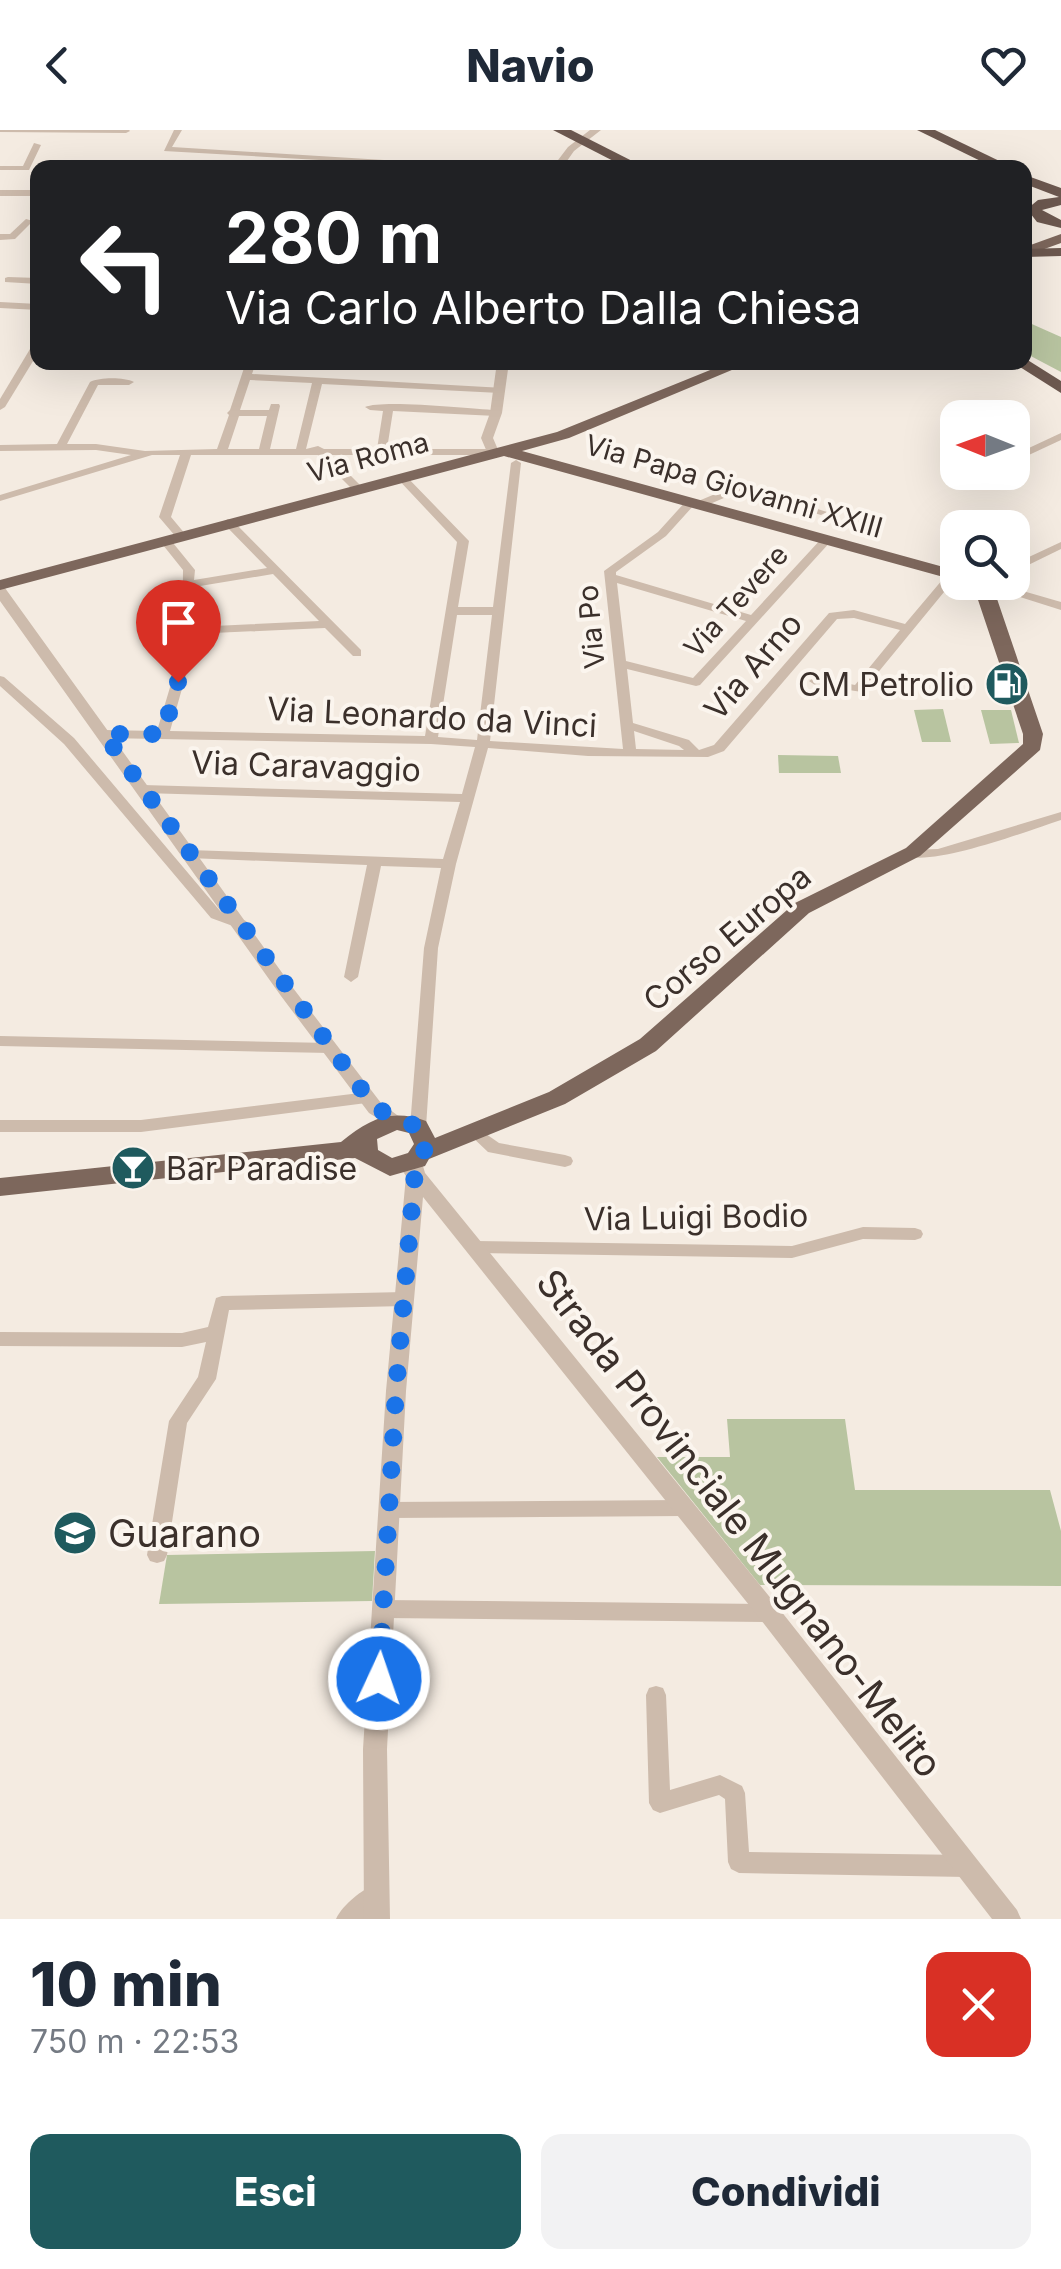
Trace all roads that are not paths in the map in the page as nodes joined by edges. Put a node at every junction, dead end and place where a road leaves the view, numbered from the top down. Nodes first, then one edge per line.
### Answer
1 (0, 130) edge
2 (178, 130) edge
3 (547, 130) edge
4 (560, 130) edge
5 (596, 130) edge
6 (914, 130) edge
7 (924, 130) edge
8 (126, 131) edge
9 (37, 145) dead end
10 (367, 160) edge
11 (563, 160) edge
12 (609, 160) edge
13 (622, 160) edge
14 (977, 160) edge
15 (990, 160) edge
16 (0, 168) edge
17 (1032, 175) edge
18 (1061, 175) edge
19 (1032, 178) edge
20 (1061, 190) edge
21 (0, 193) edge
22 (30, 193) edge
23 (1061, 201) edge
24 (28, 221) dead end
25 (1061, 224) edge
26 (0, 237) edge
27 (1061, 238) edge
28 (1032, 248) edge
29 (1032, 251) edge
30 (1061, 252) edge
31 (8, 280) dead end
32 (30, 281) edge
33 (0, 305) edge
34 (30, 307) edge
35 (30, 357) edge
36 (1032, 362) edge
37 (1032, 369) edge
38 (248, 370) edge
39 (502, 370) edge
40 (725, 370) edge
41 (246, 377) junction
42 (318, 381) junction
43 (130, 382) dead end
44 (1060, 384) edge
45 (500, 390) junction
46 (370, 406) dead end
47 (389, 407) junction
48 (0, 408) edge
49 (232, 413) junction
50 (496, 413) junction
51 (1061, 436) edge
52 (60, 446) junction
53 (1061, 447) edge
54 (0, 448) edge
55 (301, 449) junction
56 (487, 449) junction
57 (264, 450) junction
58 (318, 450) junction
59 (382, 450) junction
60 (187, 451) junction
61 (222, 451) junction
62 (1030, 453) edge
63 (145, 454) junction
64 (1030, 457) edge
65 (516, 463) dead end
66 (400, 476) junction
67 (357, 488) junction
68 (0, 498) edge
69 (695, 504) junction
70 (821, 512) dead end
71 (228, 522) junction
72 (173, 538) junction
73 (826, 540) junction
74 (1061, 546) edge
75 (1030, 562) edge
76 (277, 570) junction
77 (940, 571) edge
78 (609, 576) junction
79 (190, 584) junction
80 (0, 588) edge
81 (940, 593) edge
82 (1030, 596) edge
83 (992, 600) edge
84 (1061, 606) edge
85 (452, 611) junction
86 (499, 611) junction
87 (753, 618) junction
88 (329, 624) junction
89 (908, 629) junction
90 (187, 631) junction
91 (357, 653) dead end
92 (619, 662) junction
93 (0, 680) edge
94 (815, 682) dead end
95 (628, 725) junction
96 (104, 734) junction
97 (163, 734) junction
98 (431, 740) junction
99 (484, 743) junction
100 (630, 753) junction
101 (696, 754) junction
102 (143, 789) junction
103 (468, 798) junction
104 (1061, 816) edge
105 (923, 847) junction
106 (189, 854) junction
107 (374, 862) junction
108 (448, 864) junction
109 (241, 924) junction
110 (350, 977) dead end
111 (0, 1042) edge
112 (330, 1048) junction
113 (0, 1126) edge
114 (376, 1127) junction
115 (476, 1133) junction
116 (565, 1161) dead end
117 (416, 1162) junction
118 (0, 1186) edge
119 (914, 1234) dead end
120 (476, 1247) junction
121 (405, 1299) junction
122 (216, 1332) junction
123 (0, 1340) edge
124 (684, 1508) junction
125 (388, 1510) junction
126 (157, 1555) dead end
127 (383, 1608) junction
128 (769, 1613) junction
129 (656, 1695) dead end
130 (967, 1866) junction
131 (377, 1894) junction
132 (347, 1919) edge
133 (376, 1919) edge
134 (1008, 1919) edge

1 - 8 street
2 - 10 street
3 - 12 highway
4 - 13 highway
5 - 11 street
6 - 14 highway
7 - 15 highway
9 - 16 street
17 - 18 highway
19 - 20 highway
21 - 22 street
23 - 25 highway
24 - 26 street
27 - 28 main road
29 - 30 highway
31 - 32 street
33 - 34 street
35 - 48 street
36 - 44 highway
37 - 44 highway
38 - 41 street
39 - 45 street
40 - 56 main road, Via Roma
41 - 42 street
41 - 49 street
42 - 45 street
42 - 55 street
43 - 52 street
45 - 50 street
46 - 47 street
47 - 50 street
47 - 59 street
49 - 57 street
49 - 61 street
50 - 56 street
51 - 62 street
52 - 54 street
52 - 63 street
53 - 64 street
55 - 57 street
55 - 58 street
56 - 59 street
56 - 66 main road, Via Roma
56 - 69 main road, Via Papa Giovanni XXIII
57 - 61 street
58 - 59 street
58 - 67 street
60 - 61 street
60 - 63 street
60 - 72 street
63 - 68 street
65 - 86 street
66 - 67 main road, Via Roma
66 - 85 street
67 - 71 main road, Via Roma
69 - 70 street
69 - 73 main road, Via Papa Giovanni XXIII
69 - 78 street, Via Po
71 - 72 main road, Via Roma
71 - 76 street
72 - 79 street
72 - 80 main road, Via Roma
73 - 77 main road, Via Papa Giovanni XXIII
73 - 87 street, Via Tevere
74 - 75 street
76 - 79 street
76 - 88 street
78 - 87 street
78 - 92 street, Via Po
79 - 90 street
80 - 96 street
81 - 89 street
82 - 84 street
83 - 105 main road, Corso Europa
85 - 86 street
85 - 98 street
86 - 99 street
87 - 92 street, Via Tevere
88 - 90 street
88 - 91 street
89 - 94 street
89 - 101 street, Via Arno
90 - 97 street
92 - 95 street, Via Po
93 - 109 street
95 - 100 street, Via Po
95 - 101 street
96 - 97 street, Via Leonardo da Vinci
96 - 102 street
97 - 98 street, Via Leonardo da Vinci
98 - 99 street, Via Leonardo da Vinci
99 - 100 street, Via Leonardo da Vinci
99 - 103 street
100 - 101 street, Via Leonardo da Vinci
102 - 103 street, Via Caravaggio
102 - 106 street
103 - 108 street
104 - 105 street
105 - 115 main road, Corso Europa
106 - 107 street
106 - 109 street
107 - 108 street
107 - 110 street
108 - 114 street
109 - 112 street
111 - 112 street
112 - 114 street
113 - 114 street
114 - 115 main road, Corso Europa
114 - 117 main road
114 - 117 main road
114 - 118 main road, Corso Europa
115 - 116 street
115 - 117 main road, Corso Europa
117 - 120 street, Strada Provinciale Mugnano-Melito
117 - 121 street
119 - 120 street, Via Luigi Bodio
120 - 124 street, Strada Provinciale Mugnano-Melito
121 - 122 street
121 - 125 street
122 - 123 street
122 - 126 street
124 - 125 street
124 - 128 street, Strada Provinciale Mugnano-Melito
125 - 127 street
127 - 128 street
127 - 131 street
128 - 130 street, Strada Provinciale Mugnano-Melito
129 - 130 street
130 - 134 street, Strada Provinciale Mugnano-Melito
131 - 132 street
131 - 133 street

